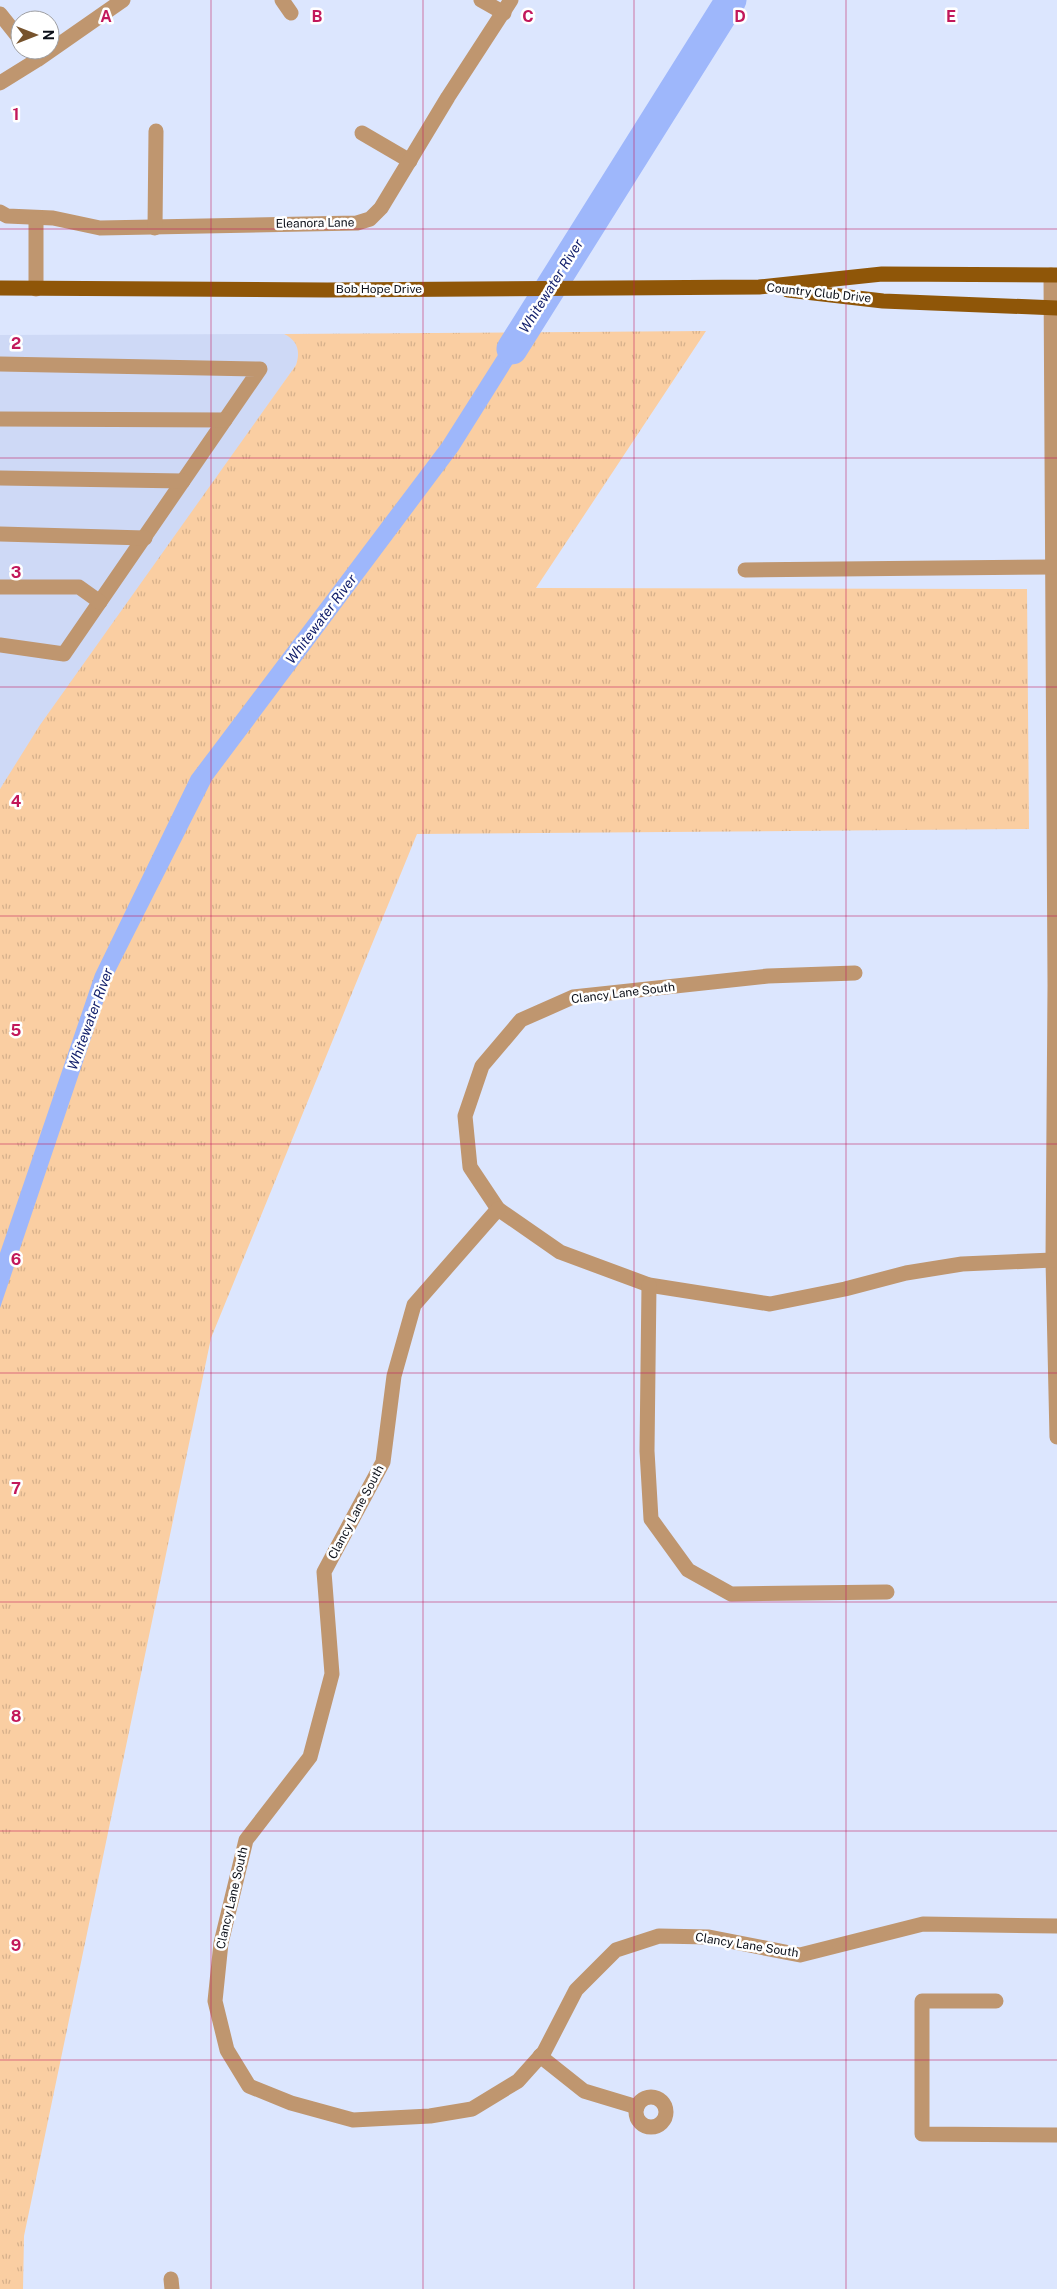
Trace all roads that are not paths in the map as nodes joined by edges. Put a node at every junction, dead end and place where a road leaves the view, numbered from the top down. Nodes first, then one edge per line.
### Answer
1 (123, 0) edge
2 (282, 0) edge
3 (481, 0) edge
4 (508, 6) edge
5 (0, 14) edge
6 (291, 14) dead end
7 (10, 26) edge
8 (60, 38) edge
9 (27, 60) edge
10 (0, 83) edge
11 (156, 131) dead end
12 (362, 133) dead end
13 (410, 160) junction
14 (0, 212) edge
15 (36, 219) junction
16 (156, 228) junction
17 (1054, 275) edge
18 (759, 287) junction
19 (0, 288) edge
20 (36, 289) junction
21 (1054, 308) edge
22 (0, 364) edge
23 (0, 419) edge
24 (225, 420) junction
25 (0, 478) edge
26 (183, 481) junction
27 (0, 534) edge
28 (145, 538) junction
29 (1052, 568) junction
30 (745, 570) dead end
31 (0, 587) edge
32 (100, 602) junction
33 (0, 645) edge
34 (855, 974) dead end
35 (1056, 985) edge
36 (498, 1210) junction
37 (1053, 1260) junction
38 (648, 1285) junction
39 (1057, 1436) edge
40 (887, 1592) dead end
41 (1057, 1926) edge
42 (996, 2001) dead end
43 (540, 2056) junction
44 (637, 2107) dead end
45 (1057, 2135) edge

1 - 8 street
2 - 6 street
3 - 4 street
4 - 13 street, Eleanora Lane
5 - 7 street
9 - 10 street
11 - 16 street
12 - 13 street
13 - 16 street, Eleanora Lane
14 - 15 street, Eleanora Lane
15 - 16 street, Eleanora Lane
15 - 20 street
17 - 18 main road, Country Club Drive
17 - 21 street
18 - 20 main road, Bob Hope Drive
18 - 21 main road, Country Club Drive
19 - 20 main road, Bob Hope Drive
21 - 29 street
22 - 24 street
23 - 24 street
24 - 26 street
25 - 26 street
26 - 28 street
27 - 28 street
28 - 32 street
29 - 30 street
29 - 35 street
31 - 32 street
32 - 33 street
34 - 36 street, Clancy Lane South
35 - 37 street
36 - 38 street, Clancy Lane South
36 - 43 street, Clancy Lane South
37 - 38 street, Clancy Lane South
37 - 39 street
38 - 40 street
41 - 43 street, Clancy Lane South
42 - 45 street
43 - 44 street

